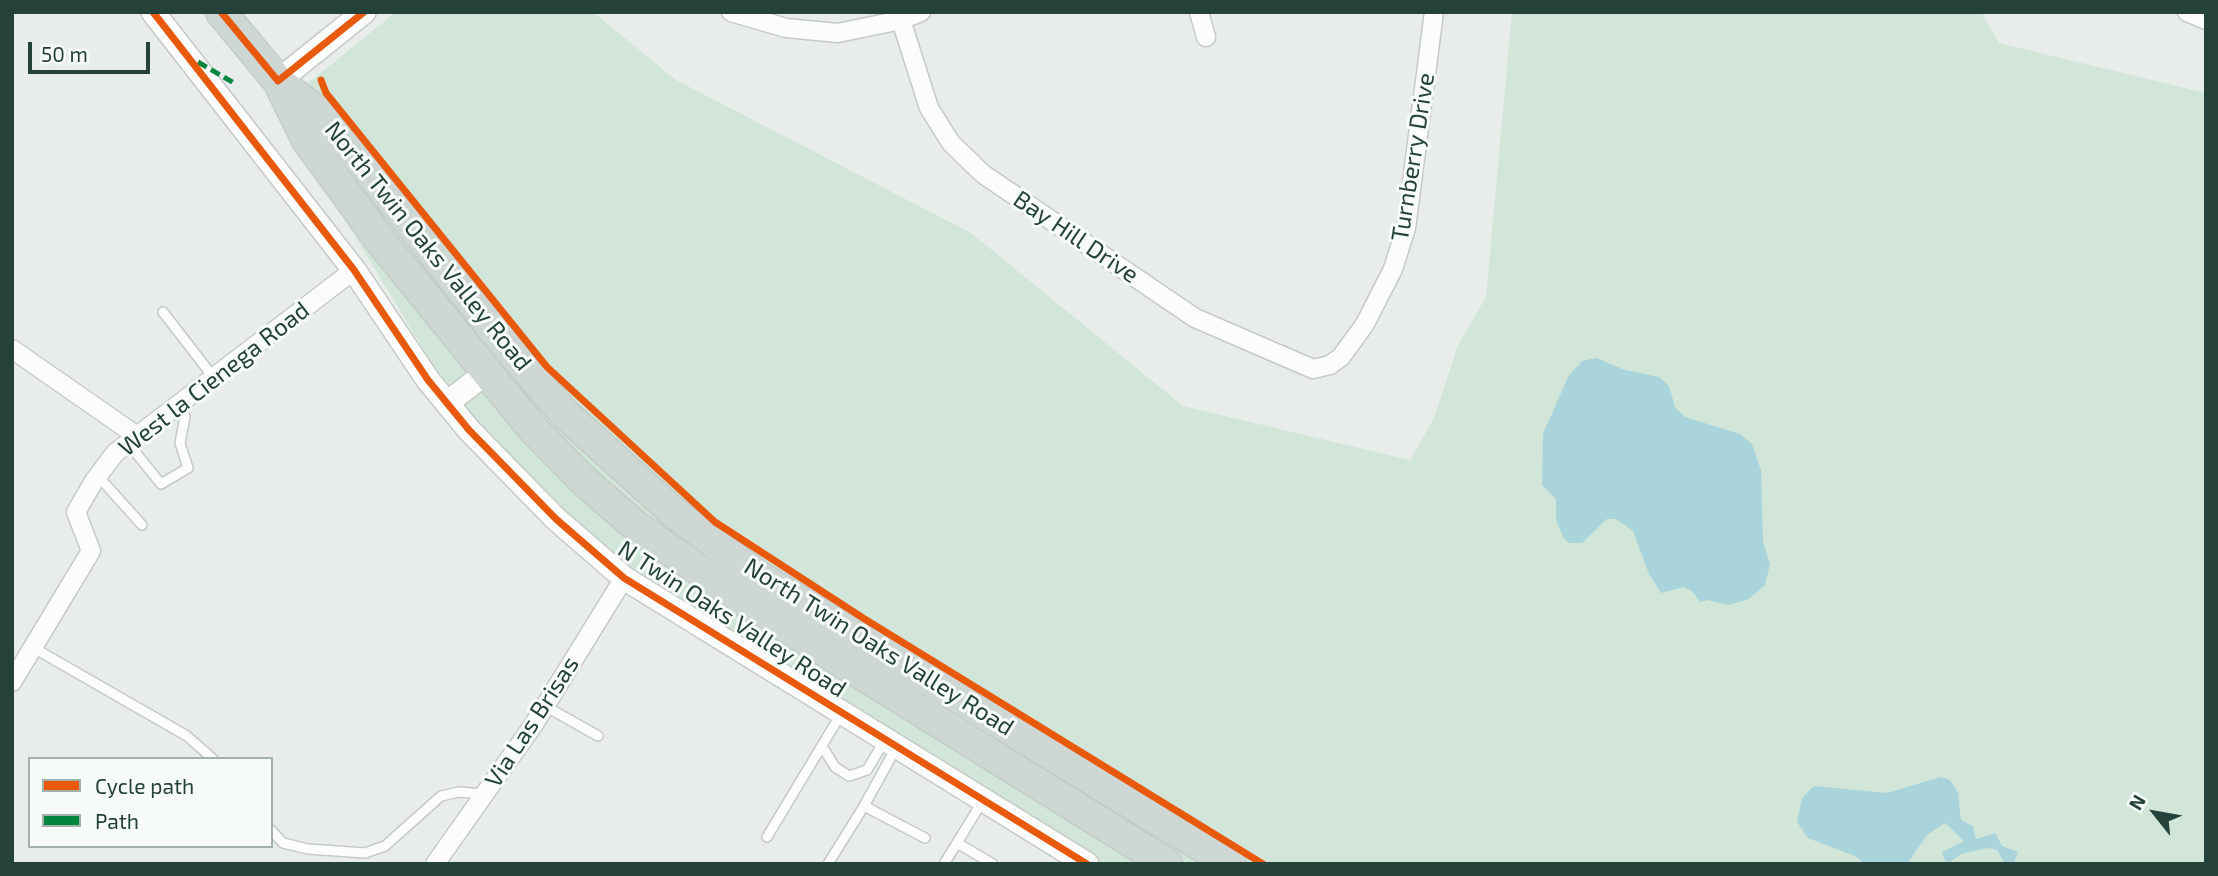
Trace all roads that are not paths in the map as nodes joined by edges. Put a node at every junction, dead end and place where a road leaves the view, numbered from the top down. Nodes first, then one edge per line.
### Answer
1 (153, 12) edge
2 (221, 12) edge
3 (365, 12) edge
4 (731, 12) edge
5 (921, 12) edge
6 (1199, 12) edge
7 (1434, 12) edge
8 (2187, 12) edge
9 (901, 20) junction
10 (2206, 20) edge
11 (1206, 37) dead end
12 (278, 81) junction
13 (354, 270) junction
14 (457, 284) junction
15 (163, 312) dead end
16 (12, 349) edge
17 (1330, 365) joint
18 (486, 373) junction
19 (214, 378) junction
20 (447, 403) junction
21 (177, 406) junction
22 (132, 440) junction
23 (598, 445) junction
24 (98, 476) junction
25 (142, 525) dead end
26 (624, 578) junction
27 (32, 647) junction
28 (12, 682) edge
29 (545, 706) junction
30 (841, 713) junction
31 (598, 736) dead end
32 (891, 743) junction
33 (822, 746) junction
34 (211, 757) edge
35 (485, 794) junction
36 (983, 800) junction
37 (864, 806) junction
38 (273, 834) edge
39 (767, 837) dead end
40 (925, 838) dead end
41 (957, 843) junction
42 (1072, 860) edge
43 (435, 864) edge
44 (828, 864) edge
45 (944, 864) edge
46 (993, 864) edge
47 (1167, 864) edge
48 (1230, 864) edge

1 - 13 street, N Twin Oaks Valley Road
2 - 12 main road, North Twin Oaks Valley Road
3 - 12 street
4 - 9 street
5 - 9 street
6 - 11 street
7 - 17 street, Turnberry Drive
8 - 10 street
9 - 17 street, Bay Hill Drive
12 - 14 main road, North Twin Oaks Valley Road
12 - 18 main road, North Twin Oaks Valley Road
13 - 19 street, West la Cienega Road
13 - 20 street, N Twin Oaks Valley Road
14 - 18 main road
14 - 23 main road, North Twin Oaks Valley Road
15 - 19 lane
16 - 22 street
18 - 20 street
18 - 23 main road
18 - 47 main road, North Twin Oaks Valley Road
19 - 21 street, West la Cienega Road
20 - 26 street, N Twin Oaks Valley Road
21 - 22 street, West la Cienega Road
21 - 22 lane
22 - 24 street, West la Cienega Road
23 - 48 main road, North Twin Oaks Valley Road
24 - 25 lane
24 - 27 street, West la Cienega Road
26 - 29 street, Via Las Brisas
26 - 30 street, N Twin Oaks Valley Road
27 - 28 street, West la Cienega Road
27 - 34 lane
29 - 31 lane
29 - 35 street, Via Las Brisas
30 - 32 street, N Twin Oaks Valley Road
30 - 33 lane
32 - 33 lane
32 - 36 street, N Twin Oaks Valley Road
32 - 37 lane
33 - 39 lane
35 - 38 lane
35 - 43 street, Via Las Brisas
36 - 41 lane
36 - 42 street, N Twin Oaks Valley Road
37 - 40 lane
37 - 44 lane
41 - 45 lane
41 - 46 lane

